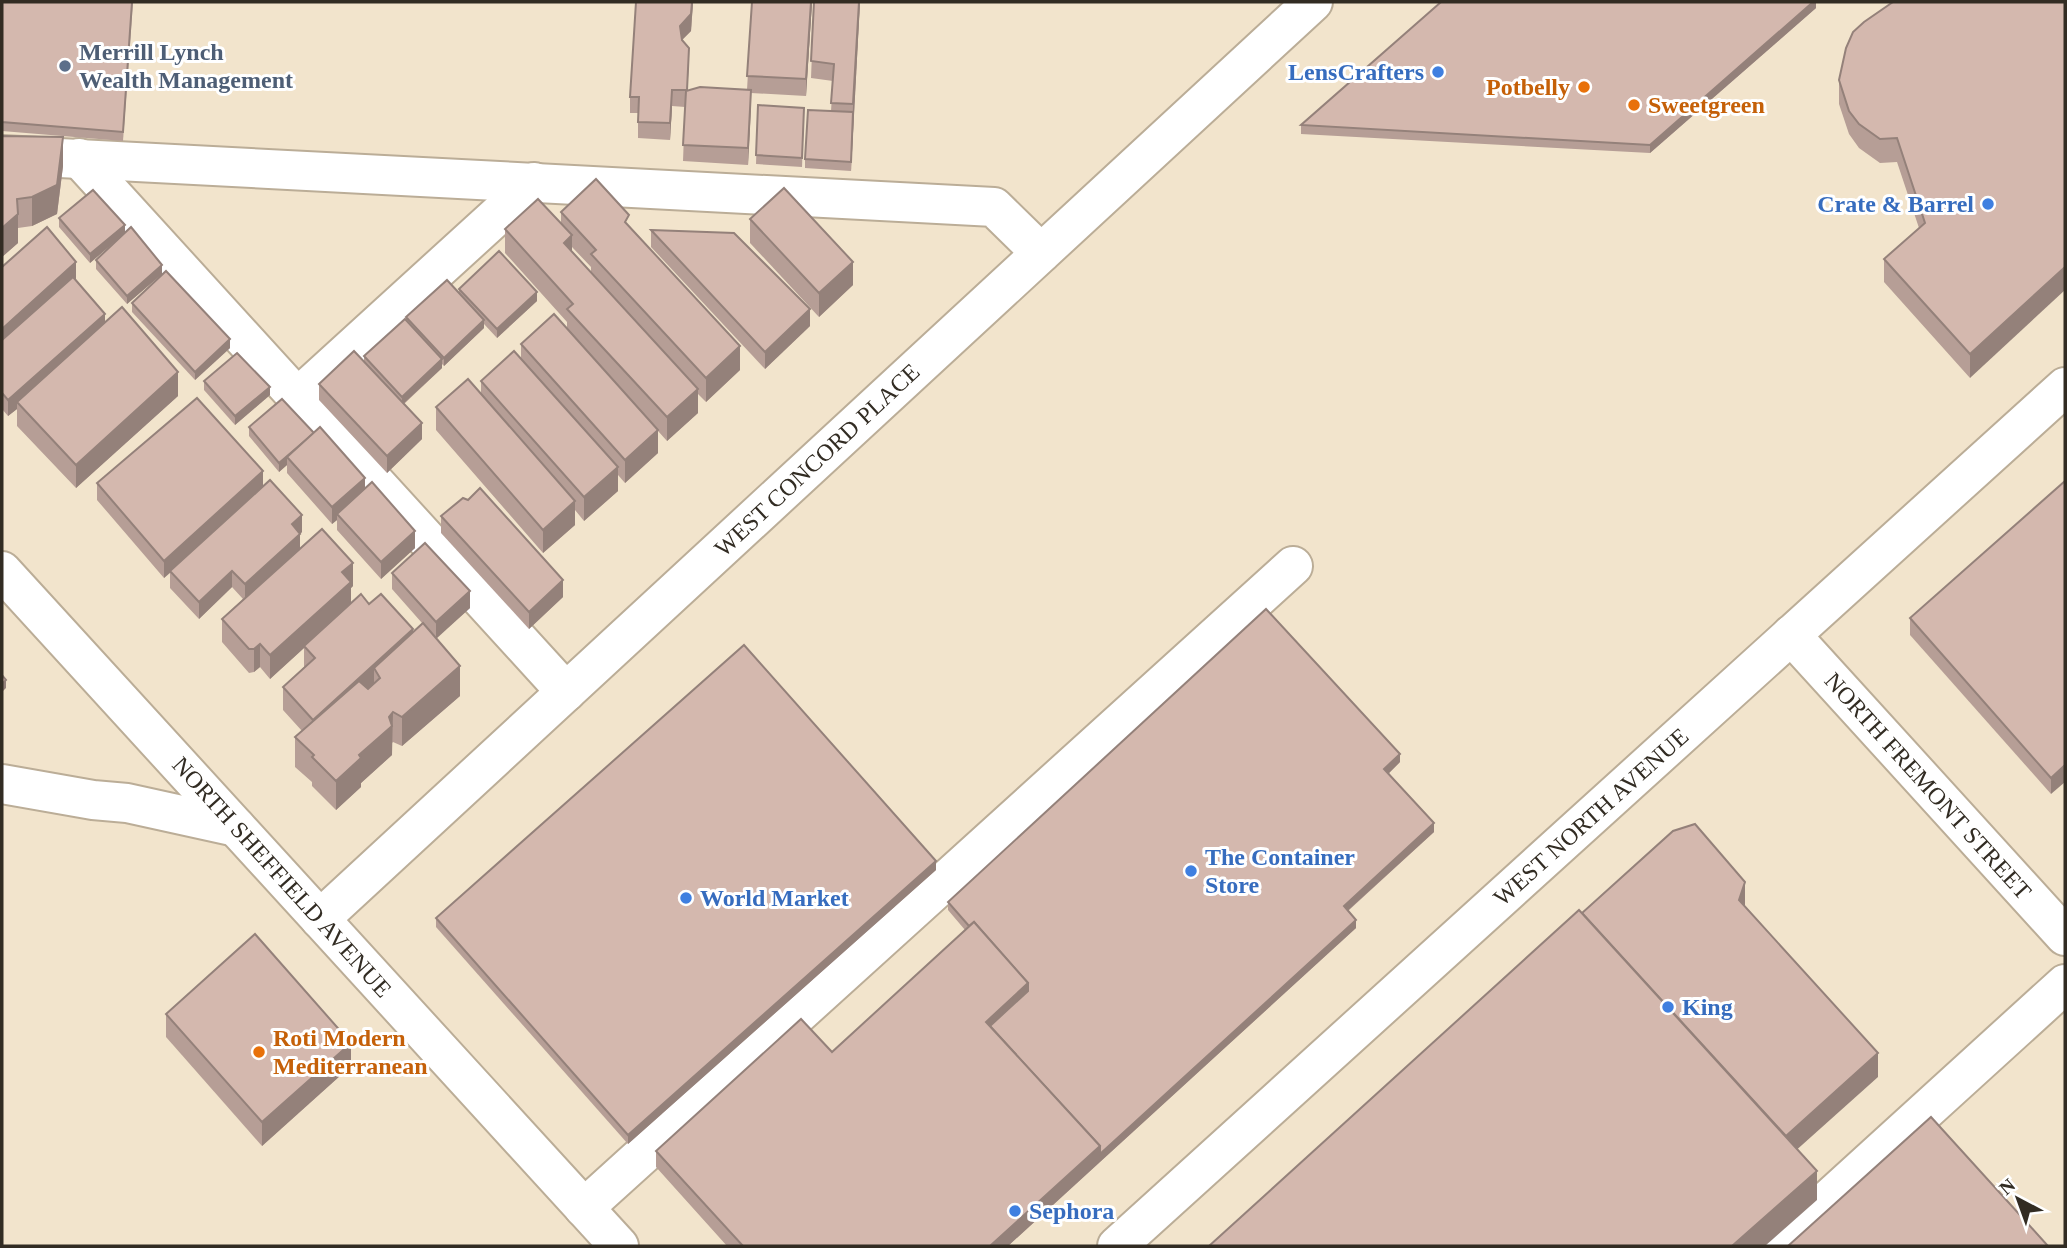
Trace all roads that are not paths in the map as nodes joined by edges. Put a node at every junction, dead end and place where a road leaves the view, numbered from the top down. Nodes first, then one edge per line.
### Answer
1 (1314, 2) edge
2 (2, 155) edge
3 (79, 158) junction
4 (534, 182) junction
5 (1041, 253) junction
6 (2065, 387) edge
7 (298, 397) junction
8 (1293, 566) dead end
9 (2, 571) edge
10 (1791, 635) junction
11 (566, 692) junction
12 (2, 783) edge
13 (236, 827) junction
14 (320, 919) junction
15 (2065, 936) edge
16 (2065, 984) edge
17 (584, 1208) junction
18 (619, 1246) edge
19 (1117, 1246) edge
20 (1777, 1246) edge

1 - 5 street, WEST CONCORD PLACE
2 - 3 street
3 - 4 street
3 - 7 street
4 - 5 street
4 - 7 street
5 - 11 street, WEST CONCORD PLACE
6 - 10 street, WEST NORTH AVENUE
7 - 11 street
8 - 17 street
9 - 13 street, NORTH SHEFFIELD AVENUE
10 - 15 street, NORTH FREMONT STREET
10 - 19 street, WEST NORTH AVENUE
11 - 14 street, WEST CONCORD PLACE
12 - 13 street
13 - 14 street, NORTH SHEFFIELD AVENUE
14 - 17 street, NORTH SHEFFIELD AVENUE
16 - 20 street
17 - 18 street, NORTH SHEFFIELD AVENUE

